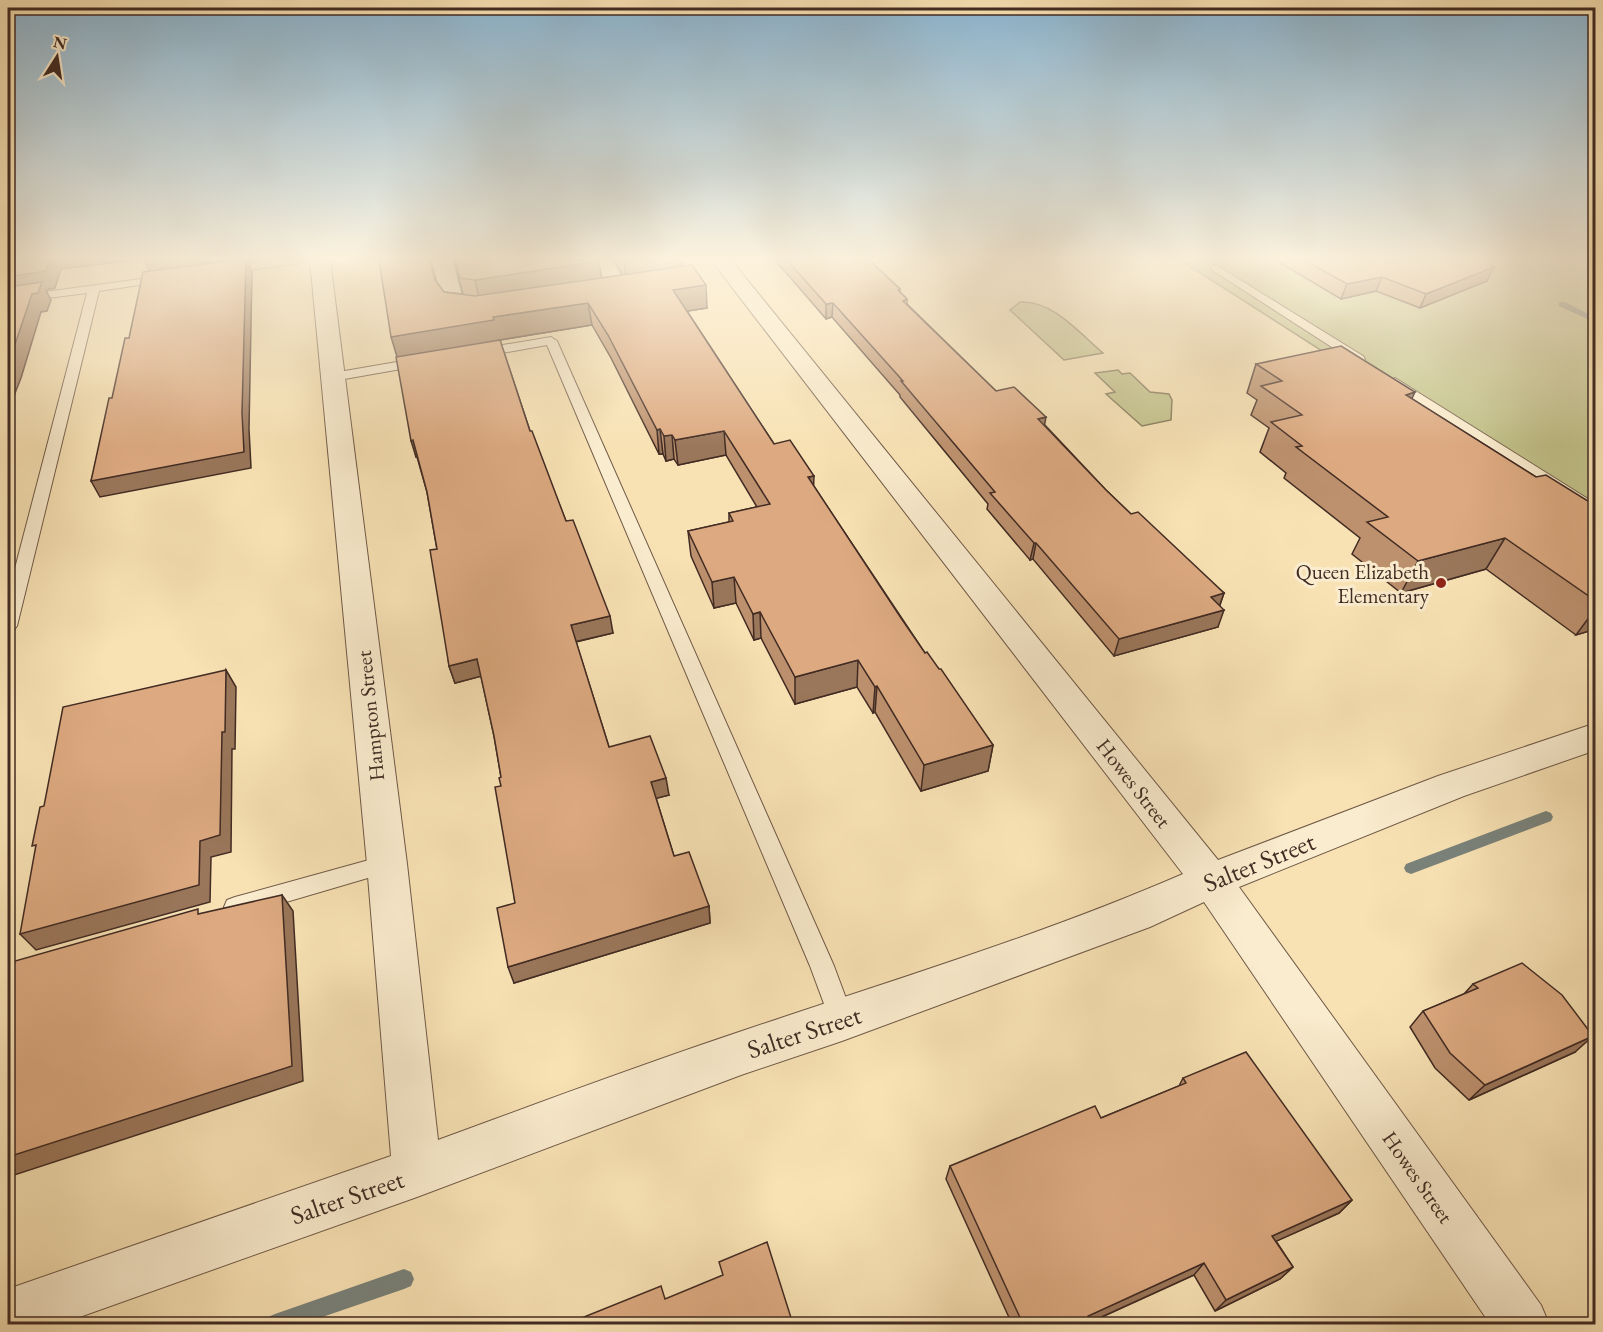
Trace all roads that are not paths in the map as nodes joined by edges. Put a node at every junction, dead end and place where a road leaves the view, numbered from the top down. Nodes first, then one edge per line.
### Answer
1 (85, 322) edge
2 (327, 322) edge
3 (764, 322) edge
4 (1301, 322) edge
5 (457, 356) edge
6 (434, 360) edge
7 (333, 377) junction
8 (1596, 512) edge
9 (8, 626) edge
10 (1596, 736) edge
11 (387, 864) junction
12 (1211, 880) junction
13 (210, 914) edge
14 (842, 1020) junction
15 (417, 1172) junction
16 (8, 1316) edge
17 (1520, 1324) edge

1 - 9 lane
2 - 7 street, Hampton Street
3 - 12 street, Howes Street
4 - 8 lane
5 - 14 lane
6 - 7 lane
7 - 11 street, Hampton Street
10 - 12 street, Salter Street
11 - 13 lane
11 - 15 street, Hampton Street
12 - 14 street, Salter Street
12 - 17 street, Howes Street
14 - 15 street, Salter Street
15 - 16 street, Salter Street

